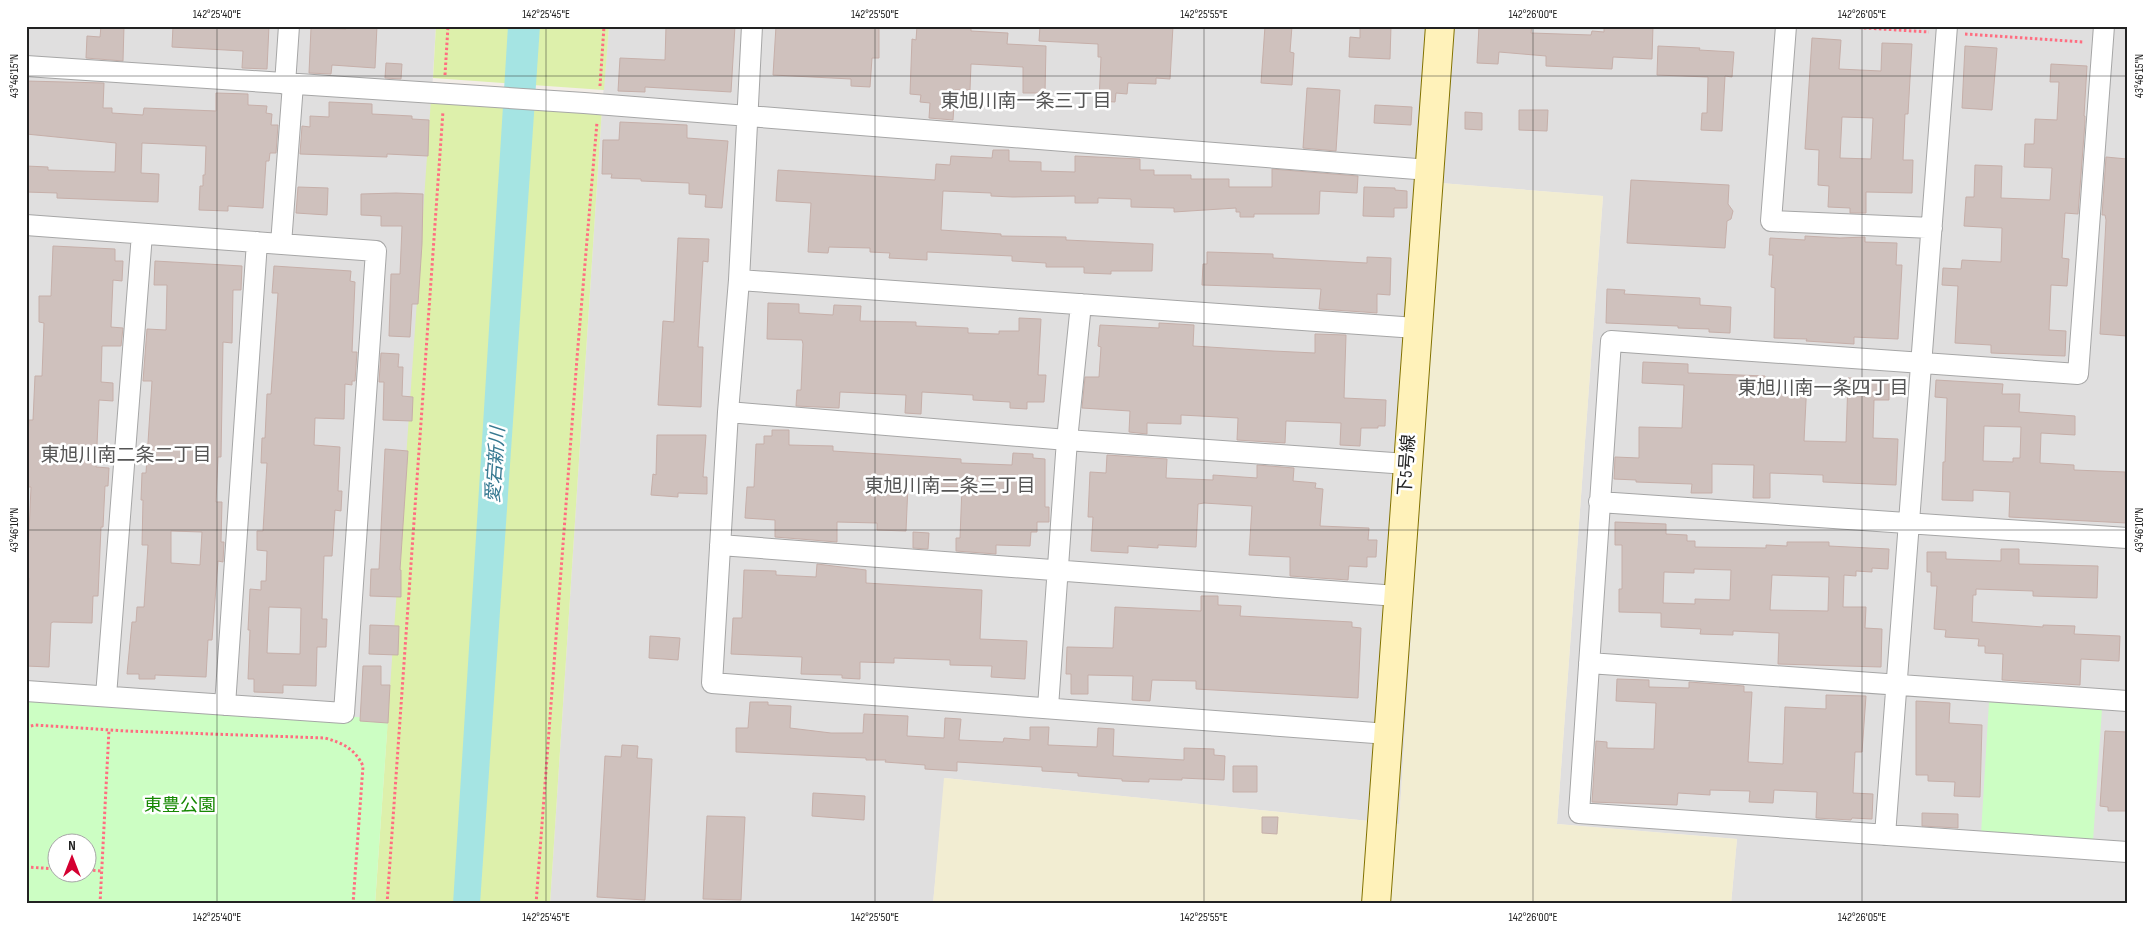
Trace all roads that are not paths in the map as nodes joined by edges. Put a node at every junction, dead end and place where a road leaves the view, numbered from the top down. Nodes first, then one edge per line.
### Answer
1 (289, 26) edge
2 (752, 26) edge
3 (1440, 26) edge
4 (1786, 26) edge
5 (1947, 30) edge
6 (2103, 35) edge
7 (26, 66) edge
8 (289, 84) junction
9 (747, 118) junction
10 (1429, 170) junction
11 (26, 225) edge
12 (1932, 228) junction
13 (142, 234) junction
14 (257, 242) junction
15 (281, 244) junction
16 (739, 280) junction
17 (1081, 304) junction
18 (1416, 328) junction
19 (1922, 362) junction
20 (728, 412) junction
21 (1067, 440) junction
22 (1408, 464) junction
23 (1599, 502) junction
24 (1910, 522) junction
25 (2127, 538) edge
26 (720, 545) junction
27 (1058, 570) junction
28 (1397, 596) junction
29 (1589, 663) junction
30 (1896, 684) junction
31 (26, 691) edge
32 (106, 696) junction
33 (2127, 701) edge
34 (225, 705) junction
35 (1048, 707) junction
36 (1388, 734) junction
37 (1885, 835) junction
38 (2127, 852) edge
39 (1376, 904) edge

1 - 8 street
2 - 9 street
3 - 10 street, 下5号線
4 - 12 street
5 - 12 street
6 - 19 street
7 - 8 street
8 - 9 street
8 - 15 street
9 - 10 street
9 - 16 street
10 - 18 street, 下5号線
11 - 13 street
12 - 19 street
13 - 14 street
13 - 32 street
14 - 15 street
14 - 34 street
15 - 34 street
16 - 17 street
16 - 20 street
17 - 18 street
17 - 21 street
18 - 22 street, 下5号線
19 - 23 street
19 - 24 street
20 - 21 street
20 - 26 street
21 - 22 street
21 - 27 street
22 - 28 street, 下5号線
23 - 24 street
23 - 29 street
24 - 25 street
24 - 30 street
26 - 27 street
26 - 35 street
27 - 28 street
27 - 35 street
28 - 36 street, 下5号線
29 - 30 street
29 - 37 street
30 - 33 street
30 - 37 street
31 - 32 street
32 - 34 street
35 - 36 street
36 - 39 street, 下5号線
37 - 38 street

